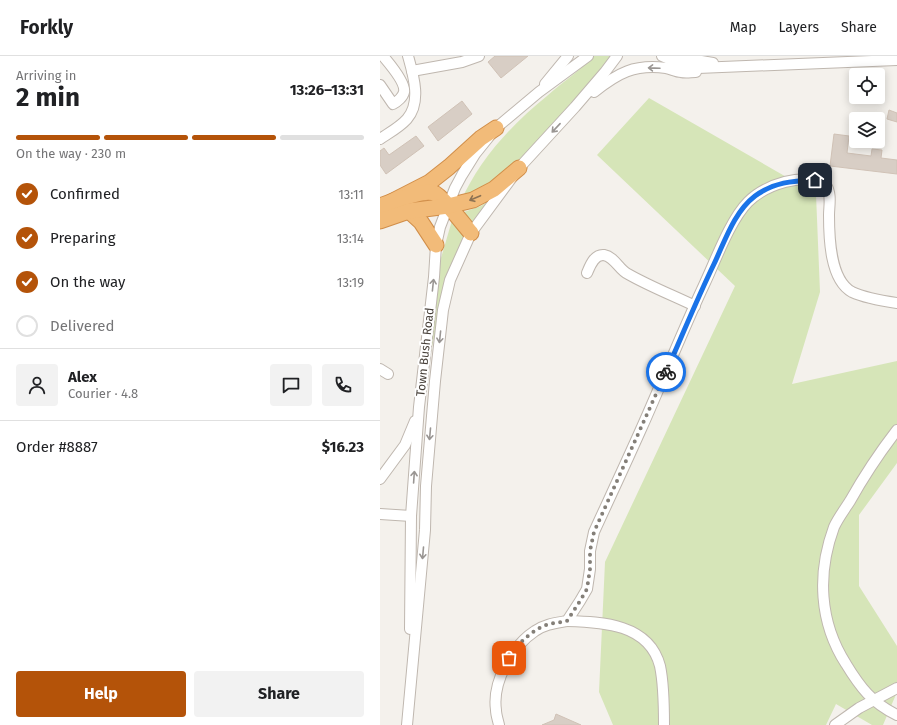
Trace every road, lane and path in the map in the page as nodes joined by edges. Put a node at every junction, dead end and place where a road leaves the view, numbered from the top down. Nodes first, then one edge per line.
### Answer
1 (383, 56) edge
2 (408, 56) edge
3 (479, 56) edge
4 (568, 56) edge
5 (588, 56) edge
6 (617, 56) edge
7 (662, 56) edge
8 (678, 56) edge
9 (786, 60) edge
10 (897, 60) edge
11 (739, 66) junction
12 (720, 67) junction
13 (412, 71) junction
14 (380, 85) edge
15 (539, 92) junction
16 (575, 107) junction
17 (496, 128) junction
18 (380, 140) edge
19 (519, 168) junction
20 (386, 204) edge
21 (448, 206) junction
22 (409, 211) junction
23 (380, 221) edge
24 (472, 234) junction
25 (436, 245) junction
26 (586, 273) dead end
27 (897, 303) edge
28 (694, 306) junction
29 (419, 407) junction
30 (897, 430) edge
31 (380, 479) edge
32 (426, 486) junction
33 (380, 514) edge
34 (412, 516) junction
35 (425, 530) junction
36 (567, 621) junction
37 (897, 688) edge
38 (874, 701) junction
39 (408, 709) junction
40 (897, 715) edge
41 (407, 725) edge
42 (499, 725) edge
43 (664, 725) edge
44 (835, 725) edge

1 - 14 street
2 - 13 street
3 - 13 street
4 - 15 street
5 - 15 street, Town Bush Road
6 - 16 street, Town Bush Road
7 - 12 street
8 - 11 street
9 - 10 street
9 - 11 street
11 - 12 street
12 -> 16 street
13 - 18 street
15 - 17 street, Town Bush Road
16 -> 19 street, Town Bush Road
17 - 20 highway
17 - 21 street, Town Bush Road
19 -> 21 highway
19 - 24 street, Town Bush Road
20 - 21 highway
21 - 22 highway
21 - 24 highway
21 - 25 street, Town Bush Road
22 - 23 highway
22 - 25 highway
24 -> 32 street, Town Bush Road
29 -> 25 street, Town Bush Road
26 - 28 street
27 - 28 street
28 - 36 street
29 - 31 street
34 -> 29 street, Town Bush Road
30 - 38 street
32 - 34 street
32 - 35 street, Town Bush Road
33 - 34 street
34 - 35 street
34 - 39 street, Town Bush Road
35 -> 39 street, Town Bush Road
36 - 42 street
36 - 43 street
37 - 38 street
38 - 40 street
38 - 44 street
39 - 41 street, Town Bush Road

